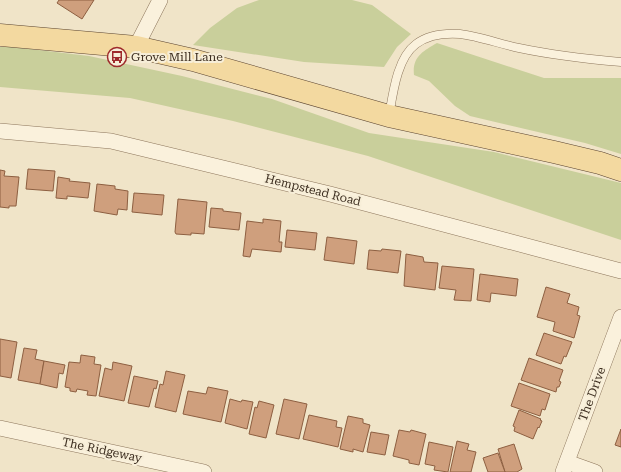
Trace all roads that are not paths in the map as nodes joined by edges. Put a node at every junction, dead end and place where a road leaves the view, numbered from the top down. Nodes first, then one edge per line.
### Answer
1 (160, 0) edge
2 (0, 35) edge
3 (136, 47) junction
4 (621, 62) edge
5 (389, 116) junction
6 (0, 131) edge
7 (621, 170) edge
8 (621, 272) edge
9 (621, 317) edge
10 (0, 428) edge
11 (565, 467) edge
12 (204, 472) edge
13 (595, 472) edge

1 - 3 street
2 - 3 main road
3 - 5 main road
4 - 5 lane
5 - 7 main road
6 - 8 street, Hempstead Road
9 - 11 street, The Drive
10 - 12 street, The Ridgeway
11 - 13 street

